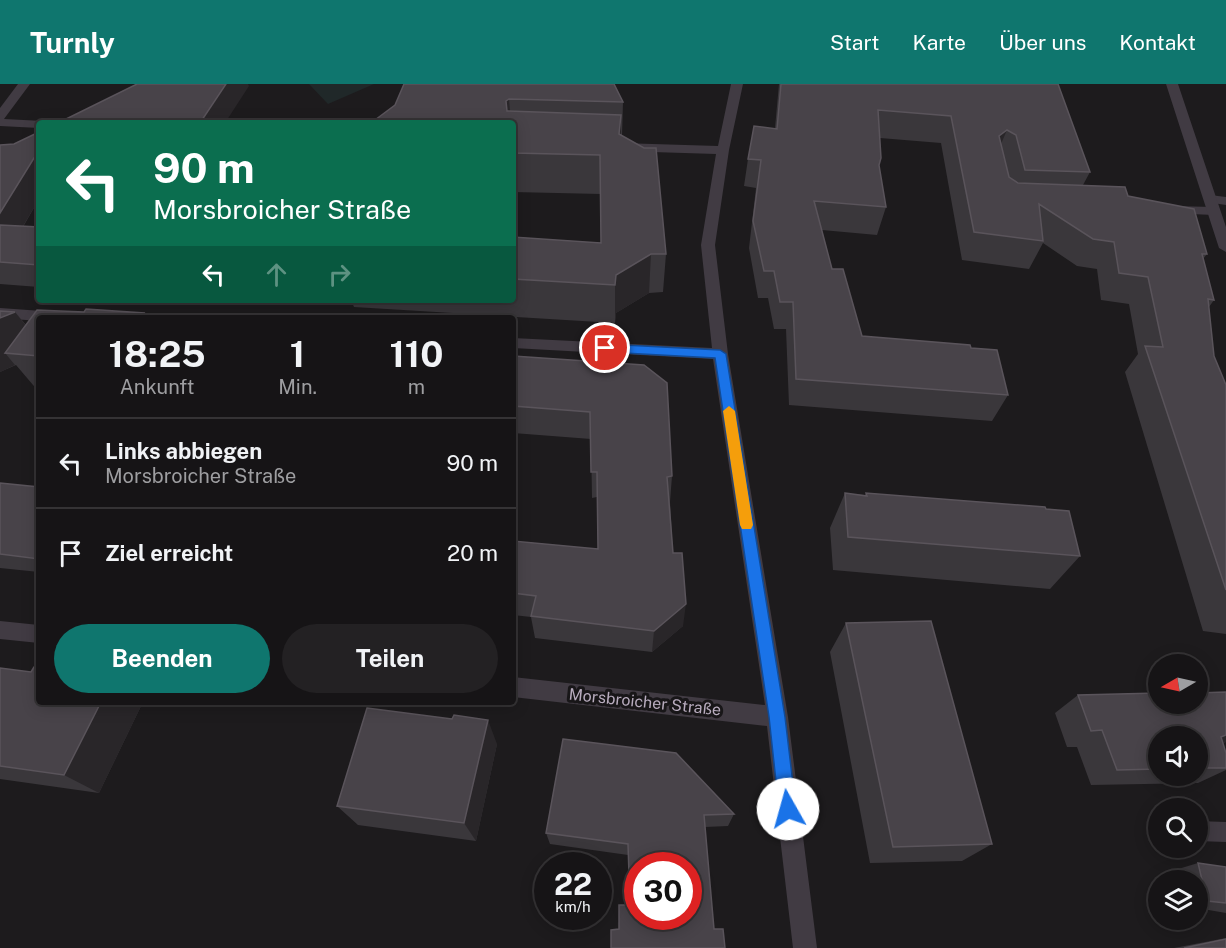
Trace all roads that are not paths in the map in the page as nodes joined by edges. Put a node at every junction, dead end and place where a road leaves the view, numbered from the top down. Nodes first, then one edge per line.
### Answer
1 (24, 84) edge
2 (737, 84) edge
3 (1172, 84) edge
4 (0, 116) edge
5 (0, 122) edge
6 (36, 124) edge
7 (606, 146) edge
8 (723, 150) junction
9 (1226, 201) edge
10 (1158, 209) edge
11 (1217, 214) edge
12 (1226, 248) edge
13 (0, 313) edge
14 (36, 316) edge
15 (516, 343) edge
16 (720, 354) junction
17 (0, 630) edge
18 (36, 634) edge
19 (516, 687) edge
20 (777, 717) junction
21 (1208, 831) edge
22 (1226, 832) edge
23 (805, 948) edge

1 - 4 street
2 - 8 street
3 - 11 street
5 - 6 street
7 - 8 street
8 - 16 street
9 - 11 lane
10 - 11 lane
11 - 12 street
13 - 14 street
15 - 16 street
16 - 20 street
17 - 18 street
19 - 20 street, Morsbroicher Straße
20 - 23 street
21 - 22 lane

